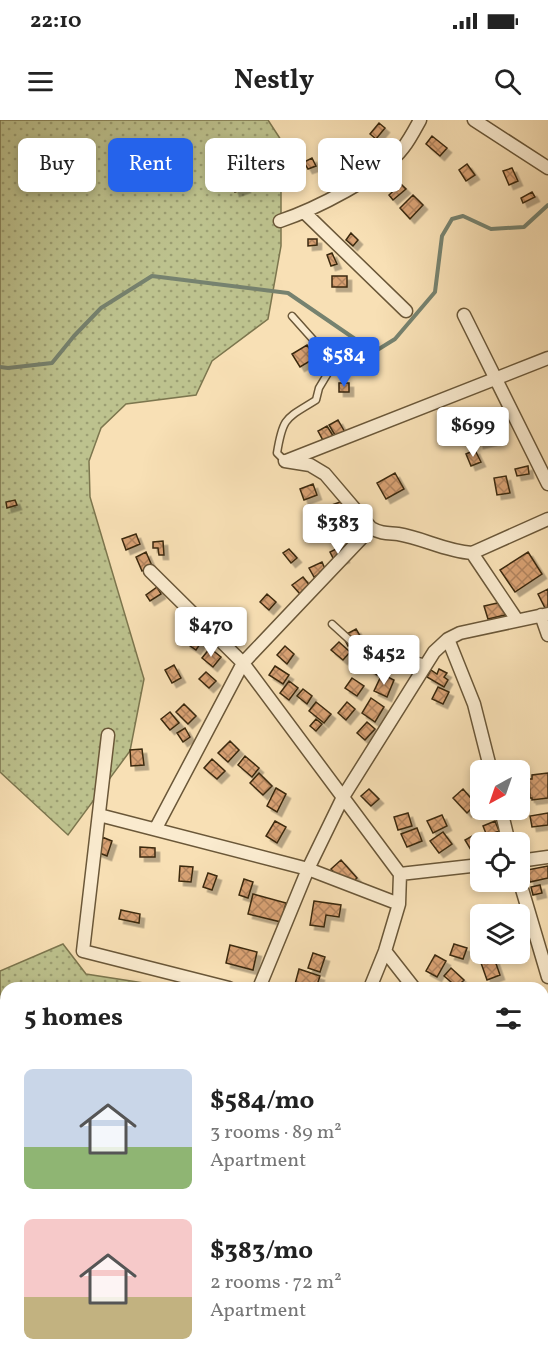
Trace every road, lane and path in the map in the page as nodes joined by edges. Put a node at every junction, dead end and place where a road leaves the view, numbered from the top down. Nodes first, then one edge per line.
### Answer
1 (420, 120) edge
2 (474, 120) edge
3 (548, 168) edge
4 (305, 213) junction
5 (280, 221) dead end
6 (406, 311) dead end
7 (464, 315) dead end
8 (292, 316) dead end
9 (548, 358) edge
10 (496, 379) junction
11 (285, 461) junction
12 (548, 484) edge
13 (548, 519) edge
14 (371, 528) junction
15 (472, 554) junction
16 (150, 571) dead end
17 (544, 614) edge
18 (517, 620) junction
19 (332, 624) dead end
20 (548, 635) edge
21 (448, 639) junction
22 (243, 663) junction
23 (426, 663) junction
24 (108, 735) dead end
25 (488, 760) edge
26 (343, 797) junction
27 (99, 815) junction
28 (156, 828) junction
29 (548, 857) edge
30 (530, 859) edge
31 (470, 866) edge
32 (308, 869) junction
33 (400, 874) junction
34 (523, 892) edge
35 (399, 904) junction
36 (385, 951) junction
37 (548, 977) edge
38 (205, 982) edge
39 (261, 982) edge
40 (372, 982) edge
41 (409, 982) edge

1 - 4 street
2 - 3 street
4 - 5 street
4 - 6 street
7 - 10 street
8 - 11 lane
9 - 10 street
10 - 11 street
10 - 12 street
11 - 14 street
13 - 15 street
14 - 15 street
14 - 22 street
15 - 18 street
16 - 22 street
17 - 18 street
17 - 20 street
18 - 21 street
19 - 23 lane
21 - 23 street
21 - 25 street
22 - 26 street
22 - 28 street
23 - 26 street
24 - 27 street
26 - 32 street
26 - 33 street
27 - 28 street
27 - 38 street
28 - 32 street
29 - 30 street
31 - 33 street
32 - 35 street
32 - 39 street
33 - 35 street
34 - 37 street
35 - 36 street
36 - 40 street
36 - 41 street

